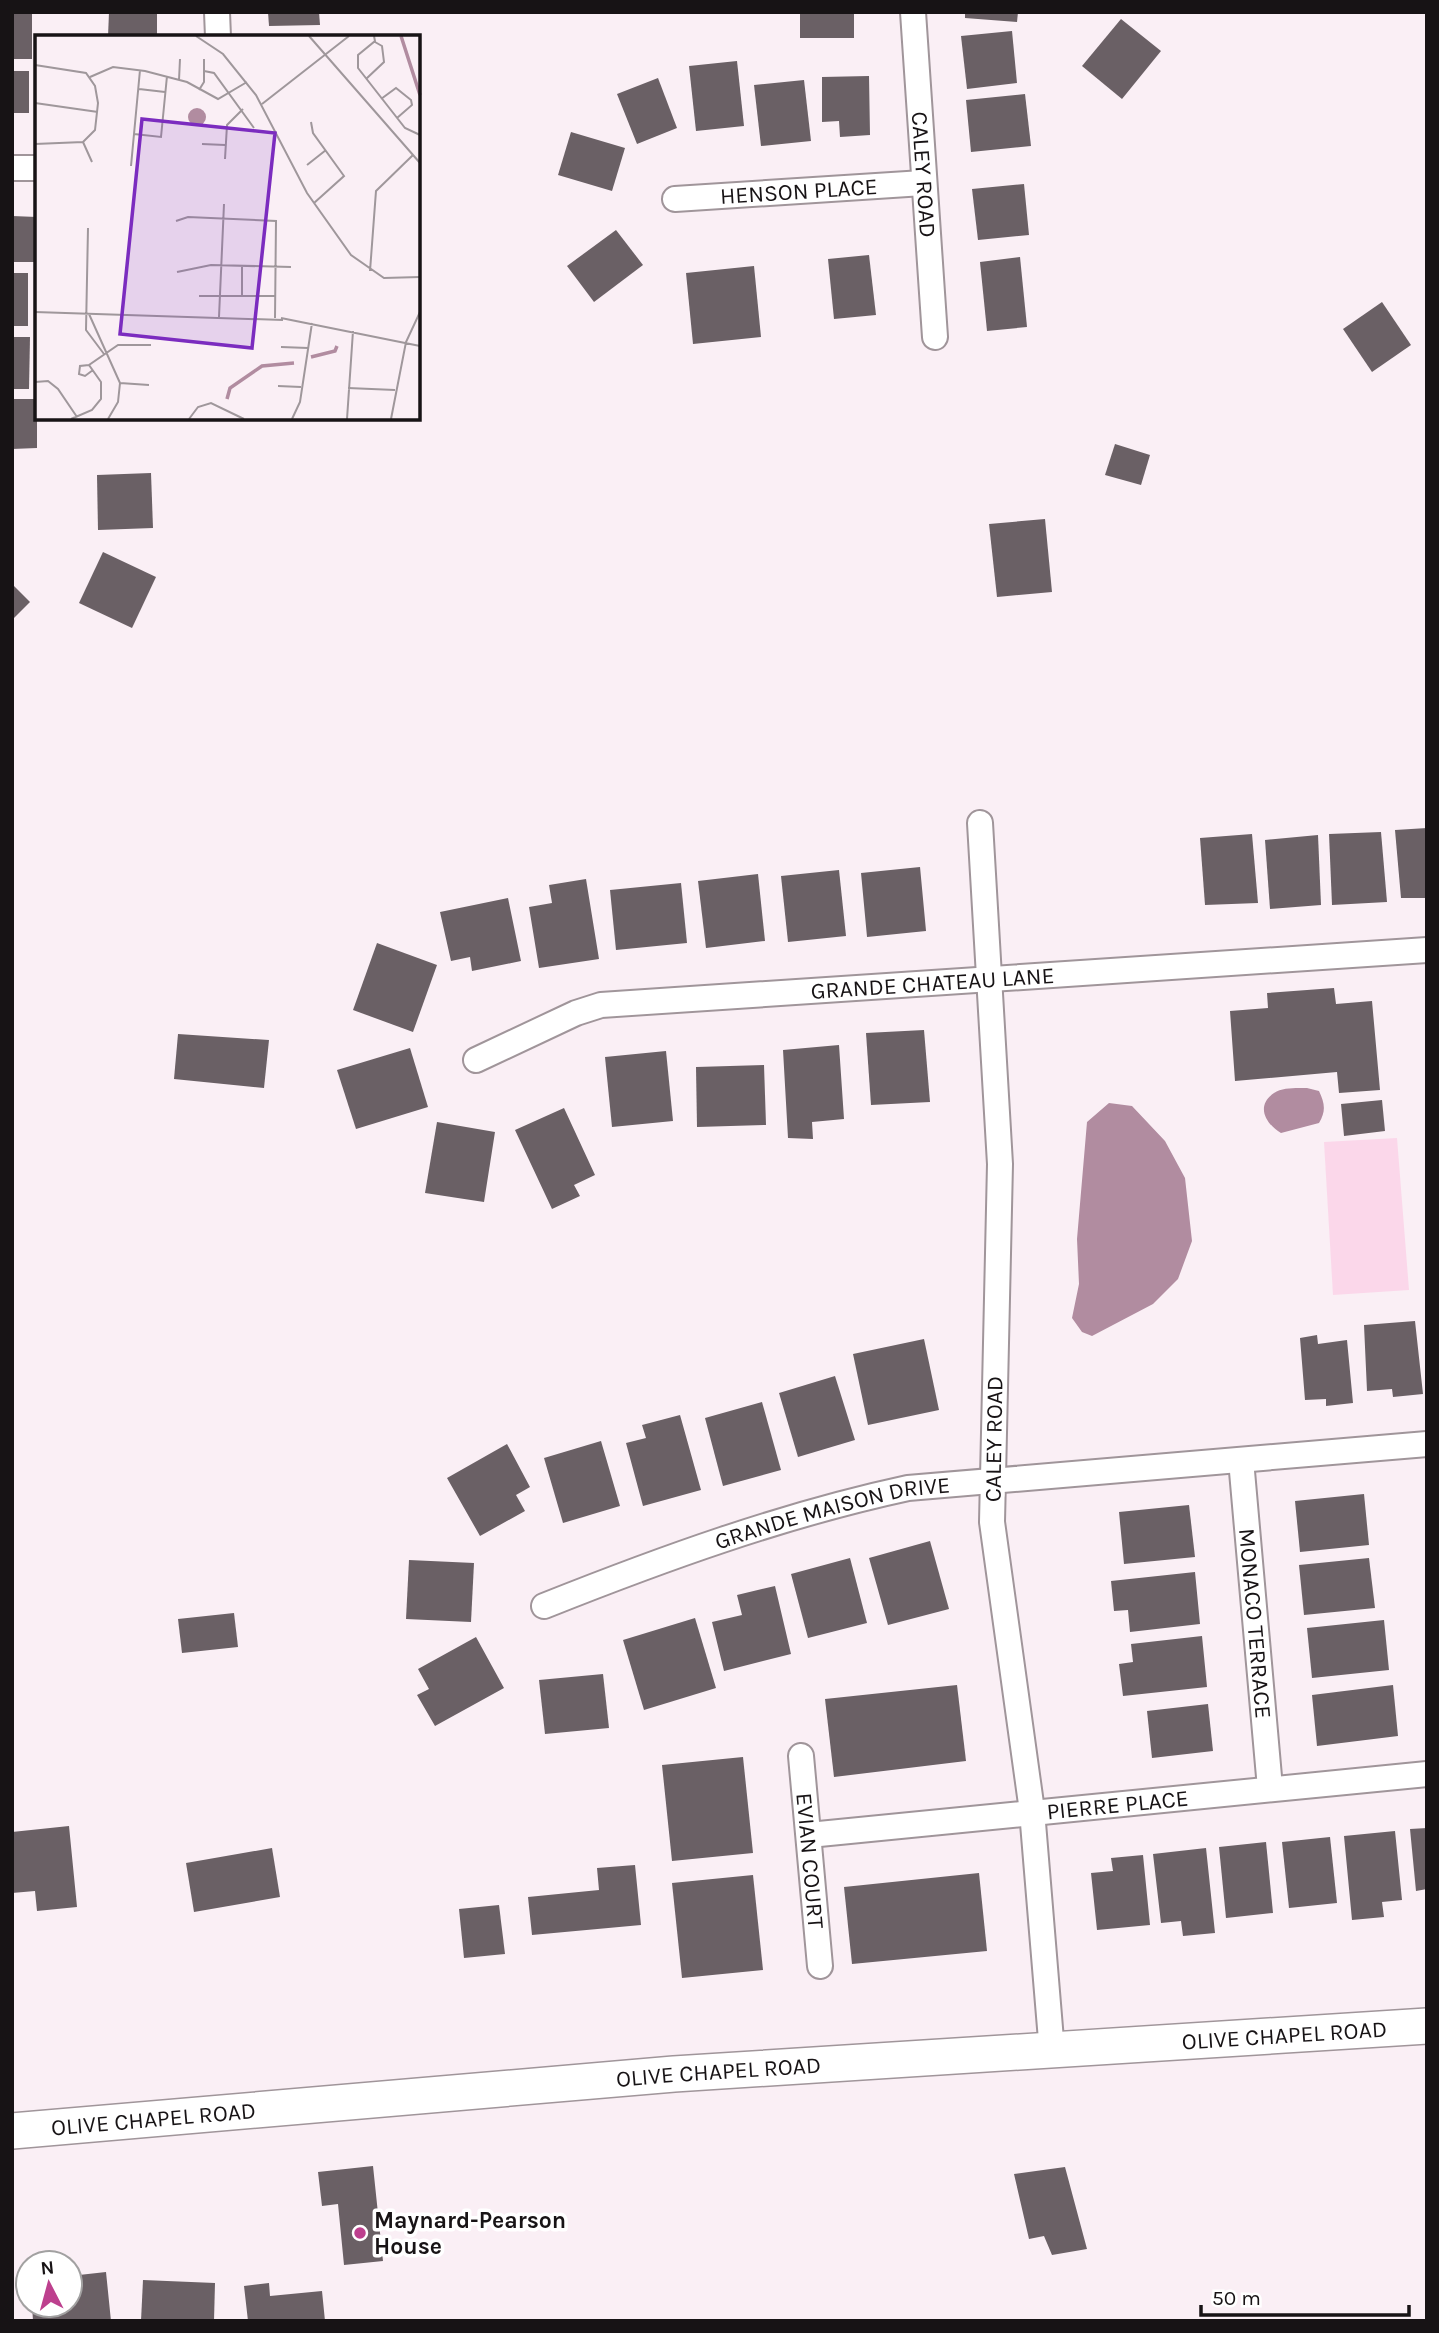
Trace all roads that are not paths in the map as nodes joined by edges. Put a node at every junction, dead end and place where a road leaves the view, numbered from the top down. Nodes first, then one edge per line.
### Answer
1 (217, 12) edge
2 (913, 12) edge
3 (218, 35) edge
4 (12, 168) edge
5 (35, 168) edge
6 (923, 183) junction
7 (675, 199) dead end
8 (935, 337) dead end
9 (980, 823) dead end
10 (1415, 951) edge
11 (989, 978) junction
12 (476, 1060) dead end
13 (1427, 1444) edge
14 (1241, 1460) junction
15 (993, 1478) junction
16 (544, 1606) dead end
17 (802, 1756) dead end
18 (1427, 1774) edge
19 (1270, 1788) junction
20 (1032, 1811) junction
21 (809, 1835) junction
22 (821, 1966) dead end
23 (1427, 2026) edge
24 (1052, 2052) junction
25 (12, 2131) edge

1 - 3 street
2 - 6 street, CALEY ROAD
4 - 5 street
6 - 7 street, HENSON PLACE
6 - 8 street, CALEY ROAD
9 - 11 street, CALEY ROAD
10 - 11 street, GRANDE CHATEAU LANE
11 - 12 street, GRANDE CHATEAU LANE
11 - 15 street, CALEY ROAD
13 - 14 street, GRANDE MAISON DRIVE
14 - 15 street, GRANDE MAISON DRIVE
14 - 19 street, MONACO TERRACE
15 - 16 street, GRANDE MAISON DRIVE
15 - 20 street, CALEY ROAD
17 - 21 street, EVIAN COURT
18 - 19 street, PIERRE PLACE
19 - 20 street, PIERRE PLACE
20 - 21 street, PIERRE PLACE
20 - 24 street, CALEY ROAD
21 - 22 street, EVIAN COURT
23 - 24 main road, OLIVE CHAPEL ROAD
24 - 25 main road, OLIVE CHAPEL ROAD

